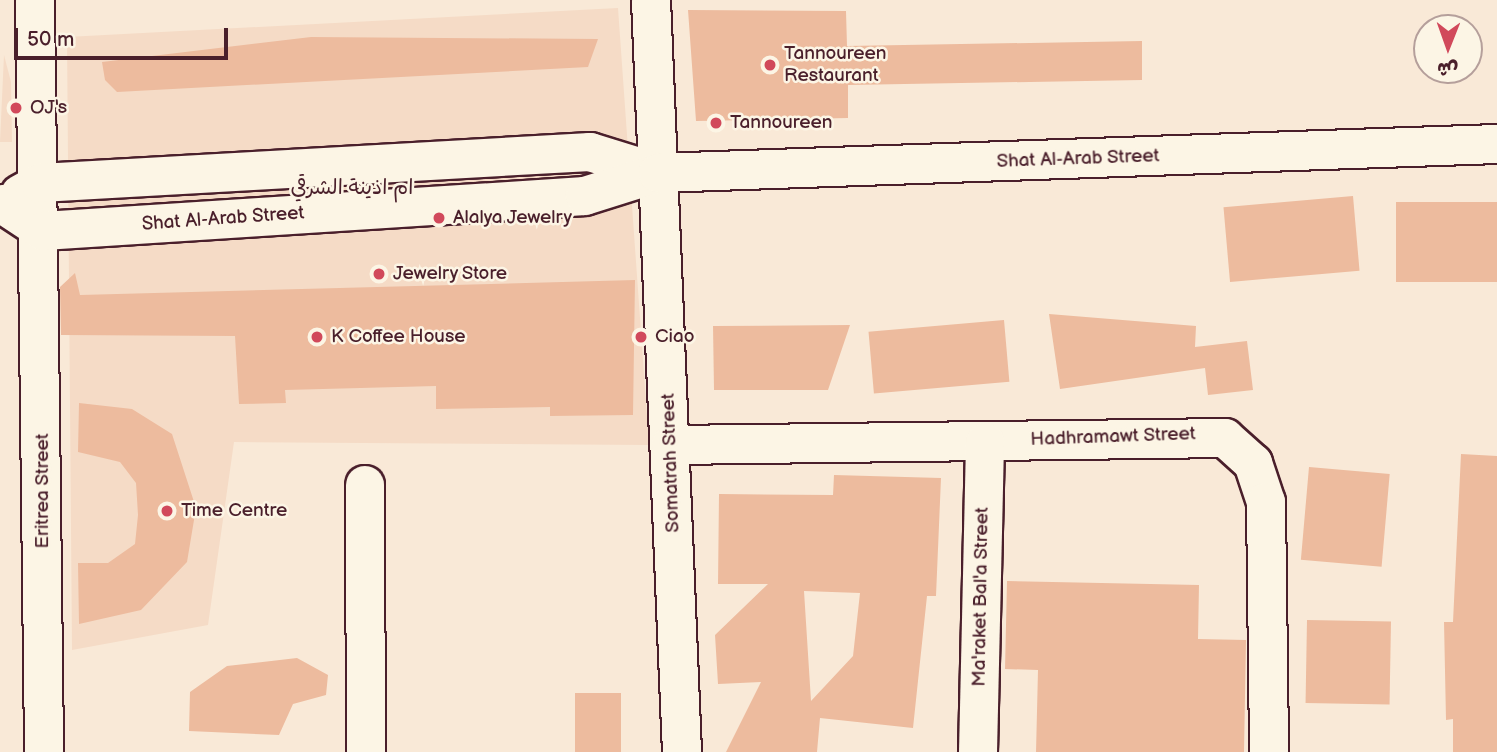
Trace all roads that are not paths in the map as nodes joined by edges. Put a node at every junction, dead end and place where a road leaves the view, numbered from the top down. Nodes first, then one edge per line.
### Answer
1 (35, 0) edge
2 (651, 0) edge
3 (1497, 144) edge
4 (658, 173) junction
5 (40, 183) junction
6 (1, 204) edge
7 (43, 231) junction
8 (985, 442) junction
9 (671, 444) junction
10 (365, 485) dead end
11 (44, 752) edge
12 (366, 752) edge
13 (682, 752) edge
14 (978, 752) edge
15 (1269, 752) edge

1 - 5 street, Eritrea Street
2 - 4 street, Somatrah Street
3 - 4 street, Shat Al-Arab Street
4 - 5 street, Shat Al-Arab Street
4 - 7 street, Shat Al-Arab Street
4 - 9 street, Somatrah Street
5 - 6 street, Shat Al-Arab Street
5 - 7 street, Eritrea Street
6 - 7 street, Shat Al-Arab Street
7 - 11 street, Eritrea Street
8 - 9 street, Hadhramawt Street
8 - 14 street, Ma'raket Bal'a Street
8 - 15 street, Hadhramawt Street
9 - 13 street, Somatrah Street
10 - 12 street

